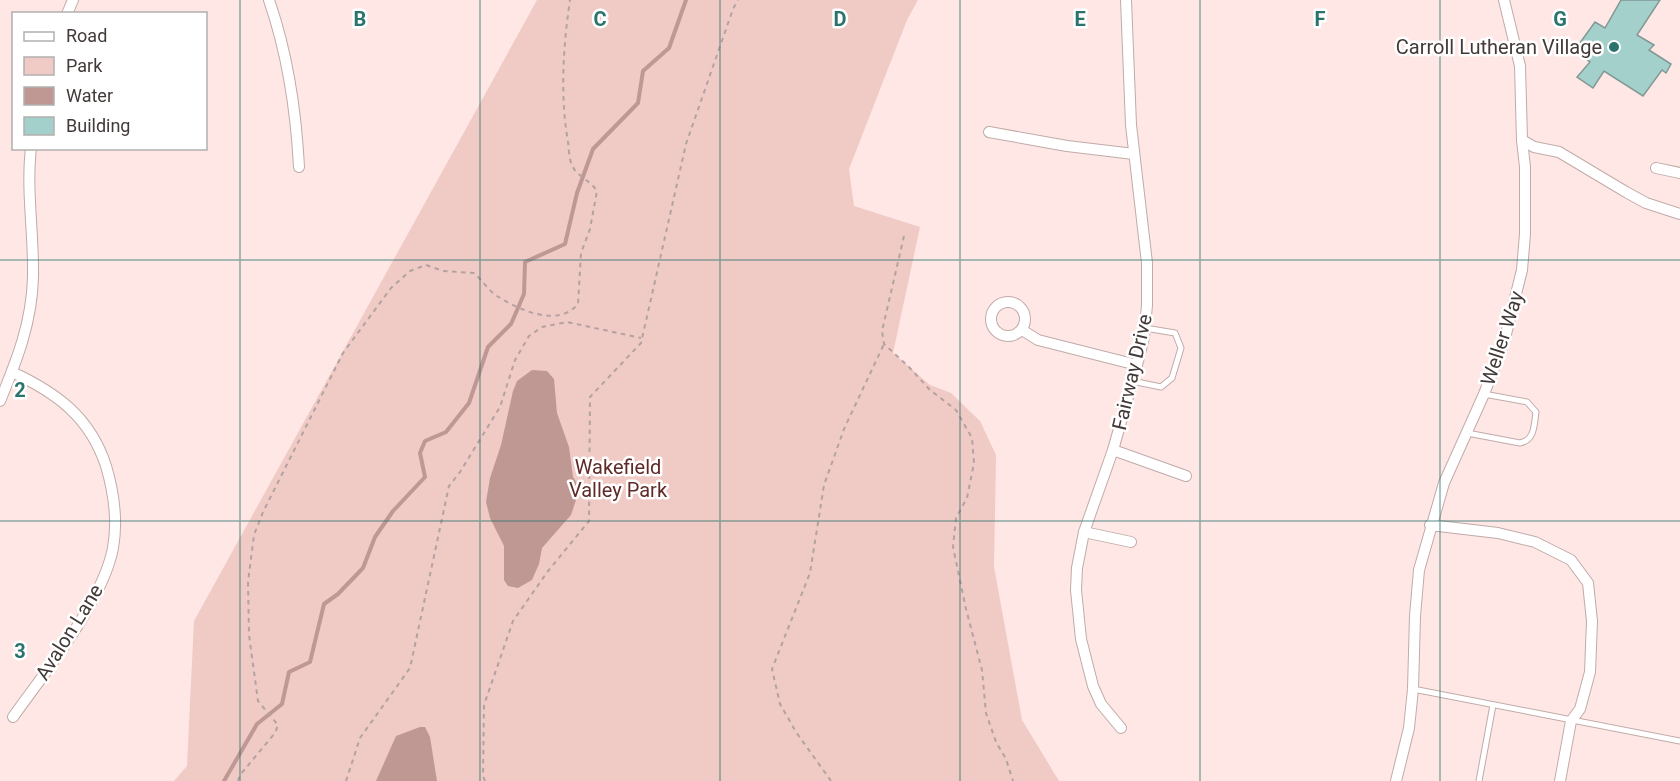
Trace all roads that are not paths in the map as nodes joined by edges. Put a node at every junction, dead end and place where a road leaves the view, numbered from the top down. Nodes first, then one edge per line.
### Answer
1 (269, 0) edge
2 (1504, 0) edge
3 (1122, 1) edge
4 (988, 132) dead end
5 (1522, 140) junction
6 (31, 150) edge
7 (1134, 154) junction
8 (299, 167) dead end
9 (1656, 168) dead end
10 (1680, 173) edge
11 (1680, 214) edge
12 (1145, 328) junction
13 (1022, 330) dead end
14 (1137, 365) junction
15 (12, 372) junction
16 (1132, 381) junction
17 (1484, 394) junction
18 (0, 401) edge
19 (1467, 434) junction
20 (1113, 450) junction
21 (1186, 476) dead end
22 (1431, 525) junction
23 (1084, 532) junction
24 (1131, 542) dead end
25 (1413, 689) junction
26 (1493, 705) junction
27 (14, 717) dead end
28 (1570, 721) junction
29 (1120, 728) dead end
30 (1680, 741) edge
31 (1396, 781) edge
32 (1479, 781) edge
33 (1560, 781) edge

1 - 8 street
2 - 5 street, Weller Way
3 - 7 street, Fairway Drive
4 - 7 street
5 - 11 street
5 - 17 street, Weller Way
6 - 15 street
7 - 12 street, Fairway Drive
9 - 10 street
12 - 14 street, Fairway Drive
12 - 16 lane
13 - 14 street
14 - 16 street, Fairway Drive
15 - 18 street
15 - 27 street, Avalon Lane
16 - 20 street, Fairway Drive
17 - 19 street, Weller Way
17 - 19 lane
19 - 22 street, Weller Way
20 - 21 street
20 - 23 street, Fairway Drive
22 - 25 street, Weller Way
22 - 28 street
23 - 24 street
23 - 29 street, Fairway Drive
25 - 26 lane
25 - 31 street, Weller Way
26 - 28 lane
26 - 32 lane
28 - 30 lane
28 - 33 street

